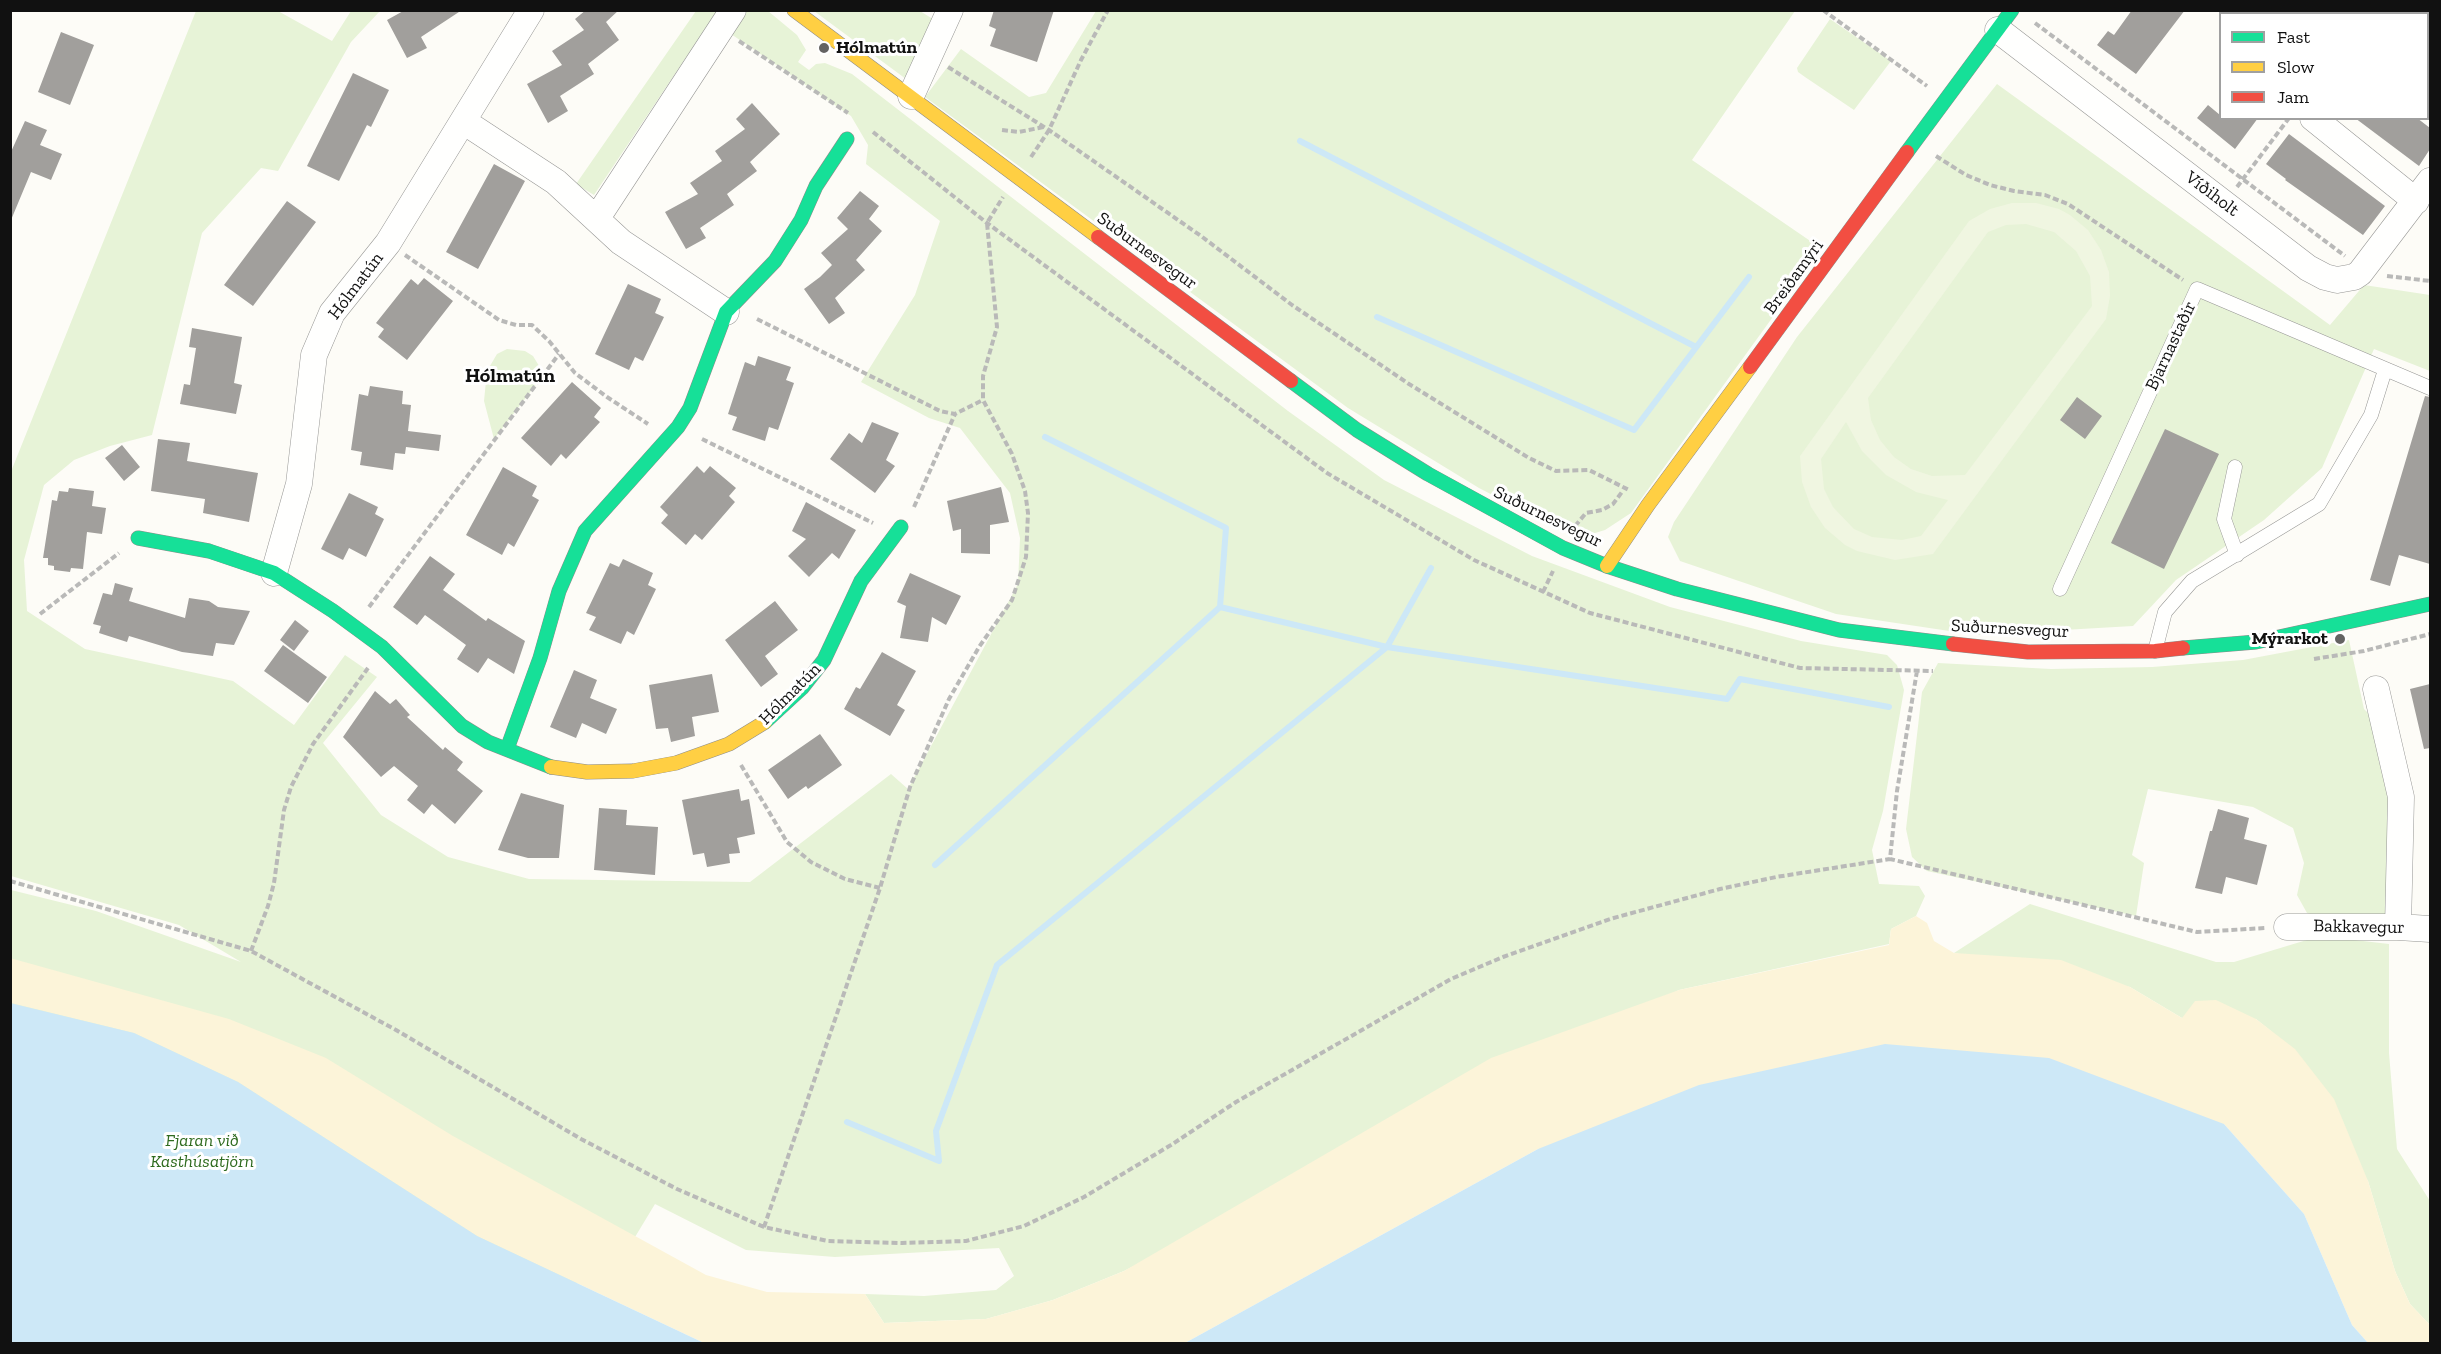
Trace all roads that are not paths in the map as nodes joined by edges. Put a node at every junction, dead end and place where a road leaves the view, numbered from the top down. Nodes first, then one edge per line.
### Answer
1 (531, 10) edge
2 (733, 10) edge
3 (794, 10) edge
4 (951, 10) edge
5 (2005, 20) edge
6 (911, 96) junction
7 (2316, 120) edge
8 (463, 121) junction
9 (847, 139) dead end
10 (2423, 191) edge
11 (597, 218) junction
12 (729, 309) junction
13 (2385, 370) junction
14 (2430, 388) edge
15 (2235, 467) dead end
16 (898, 531) road end
17 (138, 538) road end
18 (2237, 555) junction
19 (1607, 566) junction
20 (274, 573) junction
21 (2060, 589) dead end
22 (2430, 604) edge
23 (2155, 651) junction
24 (2376, 690) dead end
25 (507, 749) junction
26 (2287, 927) road end
27 (2398, 927) junction
28 (2430, 929) edge

1 - 8 street, Hólmatún
2 - 11 street
3 - 6 street, Suðurnesvegur
4 - 6 street
5 - 10 street, Víðiholt
5 - 19 street, Breiðamýri
6 - 19 street, Suðurnesvegur
7 - 10 street, Víðiholt
8 - 11 street
8 - 20 street, Hólmatún
9 - 12 street
11 - 12 street
12 - 25 street
13 - 14 lane, Bjarnastaðir
13 - 18 lane
13 - 21 lane, Bjarnastaðir
15 - 18 lane
16 - 25 street, Hólmatún
17 - 20 street, Hólmatún
18 - 23 lane
19 - 23 street, Suðurnesvegur
20 - 25 street, Hólmatún
22 - 23 street, Suðurnesvegur
24 - 27 street
26 - 27 street, Bakkavegur
27 - 28 street, Bakkavegur

